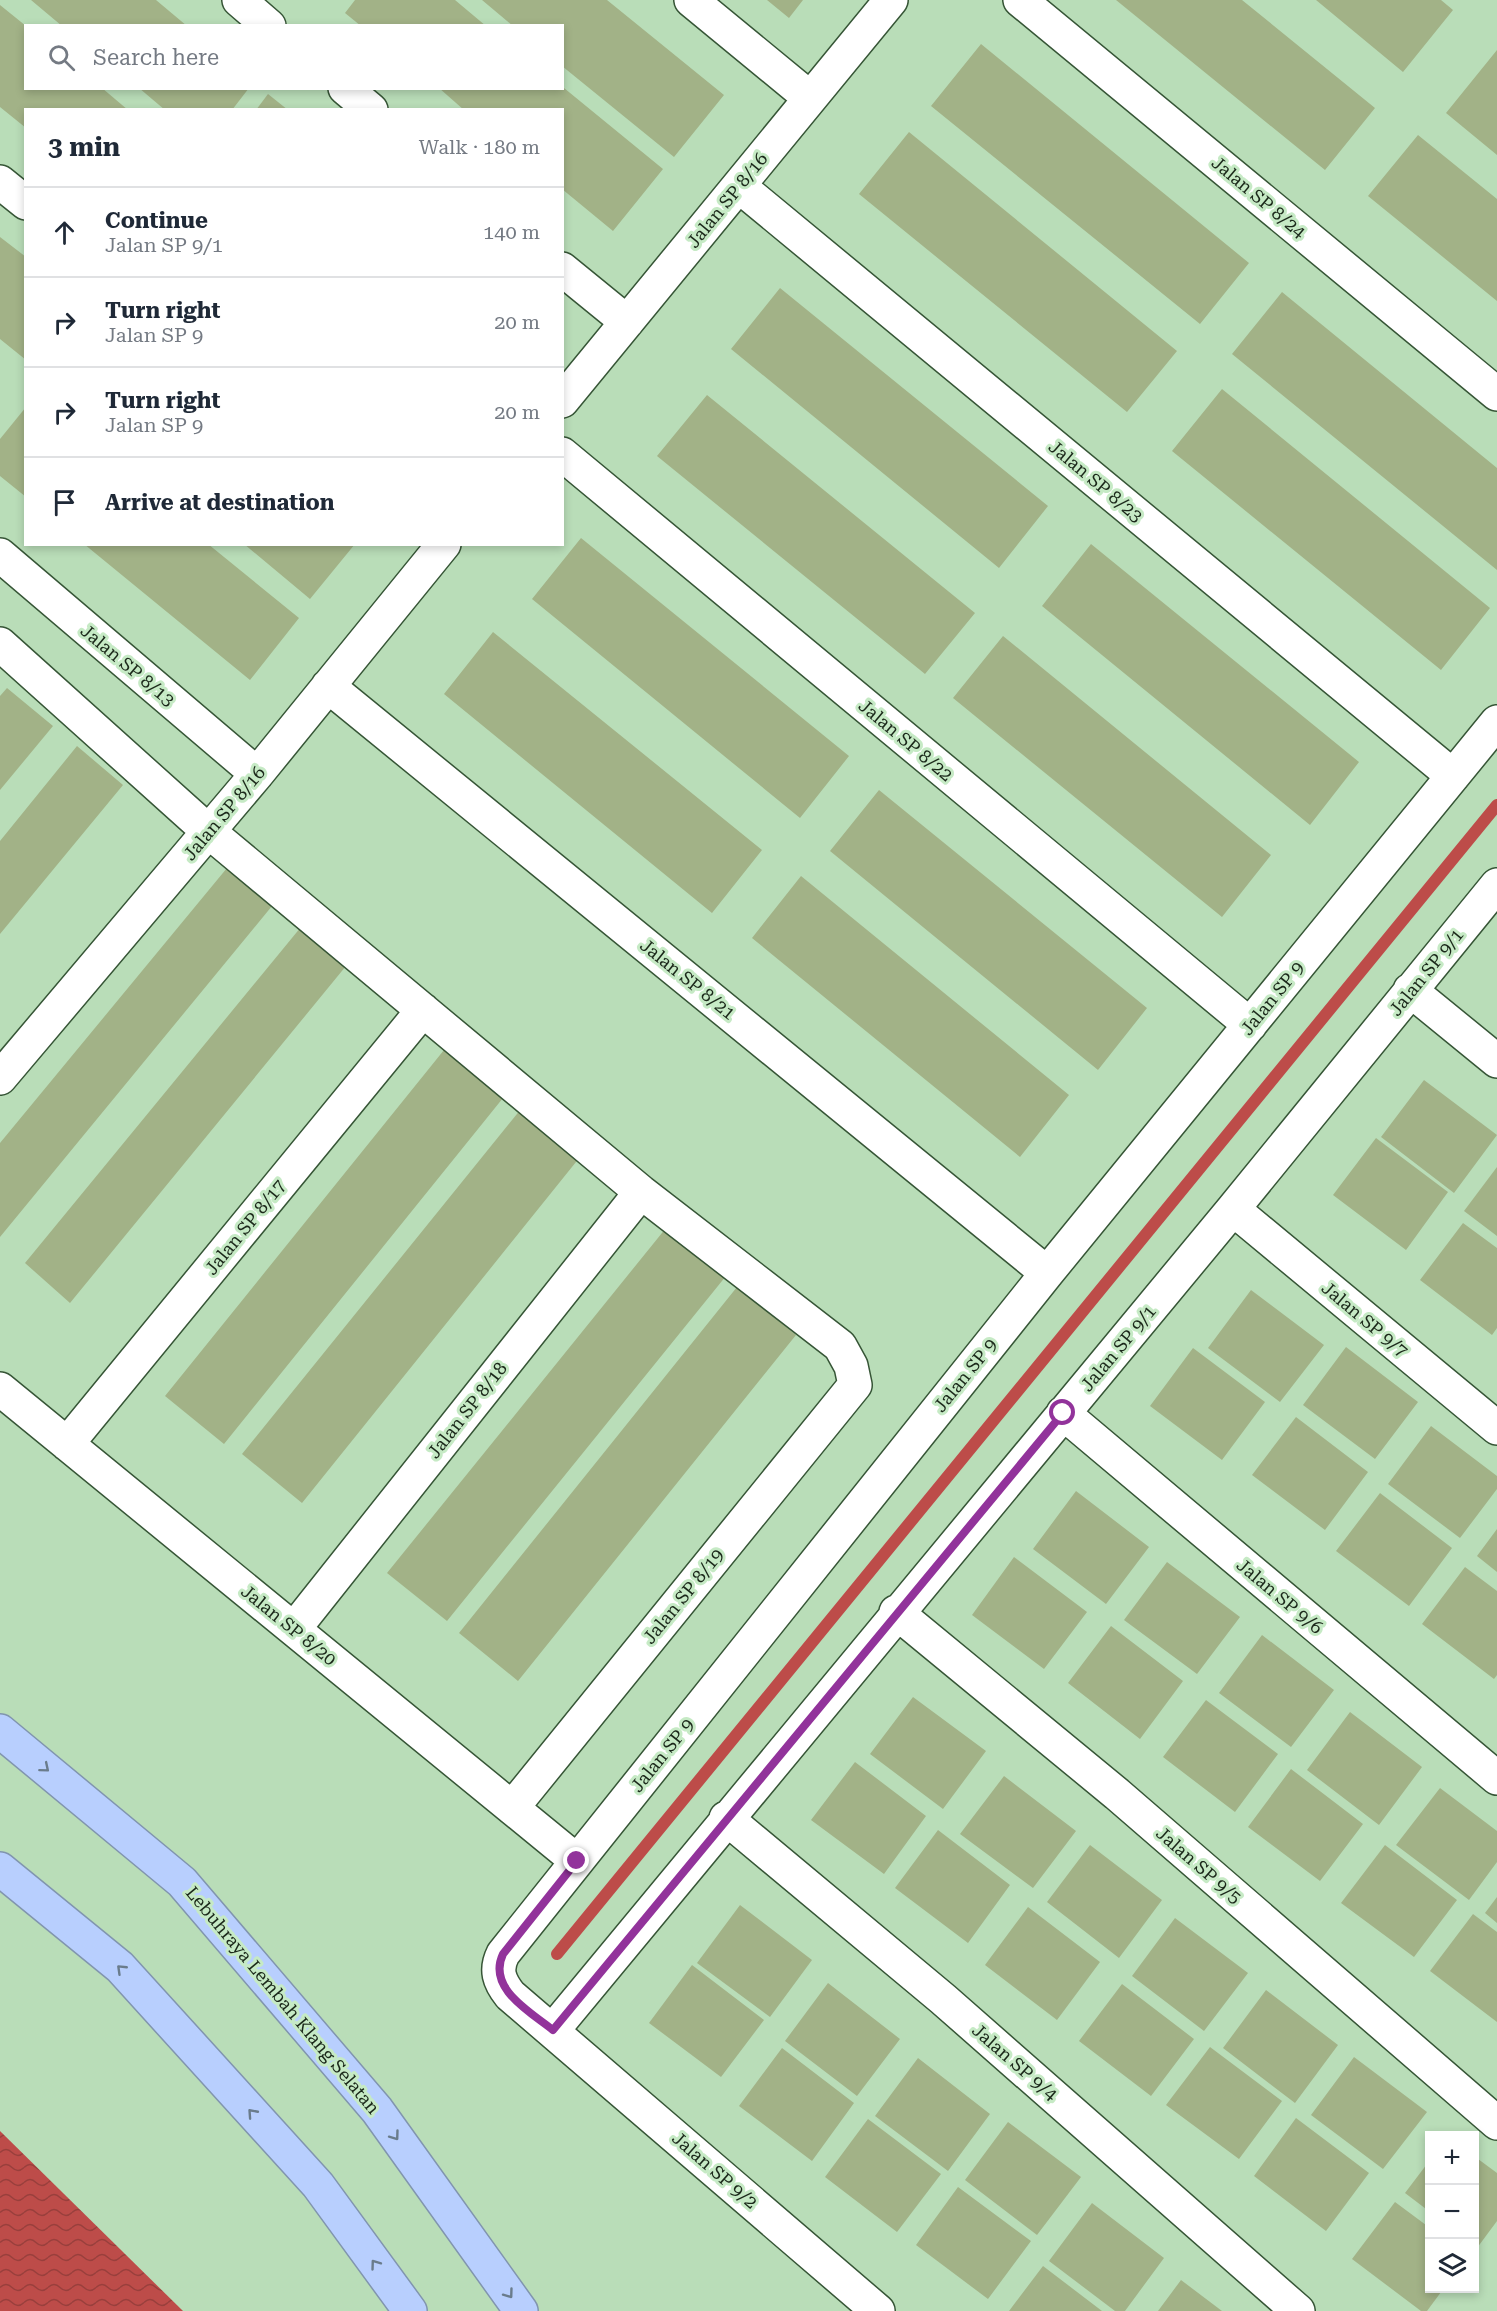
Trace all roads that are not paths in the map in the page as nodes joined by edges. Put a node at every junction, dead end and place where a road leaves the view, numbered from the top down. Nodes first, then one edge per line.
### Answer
1 (239, 0) edge
2 (691, 0) edge
3 (891, 0) edge
4 (1020, 0) edge
5 (267, 24) edge
6 (347, 90) edge
7 (810, 98) junction
8 (369, 108) edge
9 (0, 182) edge
10 (739, 186) junction
11 (24, 201) edge
12 (564, 271) edge
13 (627, 322) junction
14 (1497, 394) edge
15 (564, 399) edge
16 (564, 456) edge
17 (437, 547) edge
18 (0, 555) edge
19 (0, 644) edge
20 (328, 686) junction
21 (1497, 722) edge
22 (257, 774) junction
23 (1453, 776) junction
24 (208, 831) junction
25 (1497, 885) edge
26 (1410, 990) junction
27 (423, 1010) junction
28 (1250, 1025) junction
29 (1497, 1061) edge
30 (0, 1078) edge
31 (640, 1192) junction
32 (1233, 1209) junction
33 (1047, 1273) junction
34 (0, 1389) edge
35 (1063, 1413) junction
36 (1497, 1428) edge
37 (67, 1444) junction
38 (896, 1612) junction
39 (294, 1629) junction
40 (0, 1731) edge
41 (1497, 1779) edge
42 (512, 1808) junction
43 (726, 1818) junction
44 (577, 1861) junction
45 (0, 1869) edge
46 (553, 2030) junction
47 (1497, 2123) edge
48 (410, 2311) edge
49 (521, 2311) edge
50 (878, 2311) edge
51 (1298, 2311) edge

1 - 5 street
2 - 7 street
3 - 7 street, Jalan SP 8/16
4 - 14 street, Jalan SP 8/24
6 - 8 street
7 - 10 street, Jalan SP 8/16
9 - 11 street
10 - 13 street, Jalan SP 8/16
10 - 23 street, Jalan SP 8/23
12 - 13 street
13 - 15 street, Jalan SP 8/16
16 - 28 street, Jalan SP 8/22
17 - 20 street, Jalan SP 8/16
18 - 22 street, Jalan SP 8/13
19 - 24 street
20 - 22 street, Jalan SP 8/16
20 - 33 street, Jalan SP 8/21
21 - 23 street, Jalan SP 9
22 - 24 street, Jalan SP 8/16
23 - 28 street, Jalan SP 9
24 - 27 street
24 - 30 street, Jalan SP 8/16
25 - 26 street, Jalan SP 9/1
26 - 29 street
26 - 32 street, Jalan SP 9/1
27 - 31 street
27 - 37 street, Jalan SP 8/17
28 - 33 street, Jalan SP 9
31 - 39 street, Jalan SP 8/18
31 - 42 street, Jalan SP 8/19
32 - 35 street, Jalan SP 9/1
32 - 36 street, Jalan SP 9/7
33 - 44 street, Jalan SP 9
34 - 37 street, Jalan SP 8/20
35 - 38 street, Jalan SP 9/1
35 - 41 street, Jalan SP 9/6
37 - 39 street, Jalan SP 8/20
38 - 43 street, Jalan SP 9/1
38 - 47 street, Jalan SP 9/5
39 - 42 street, Jalan SP 8/20
40 -> 49 highway, Lebuhraya Lembah Klang Selatan
42 - 44 street, Jalan SP 8/20
43 - 46 street, Jalan SP 9/1
43 - 51 street, Jalan SP 9/4
44 - 46 street, Jalan SP 9
48 -> 45 highway
46 - 50 street, Jalan SP 9/2

